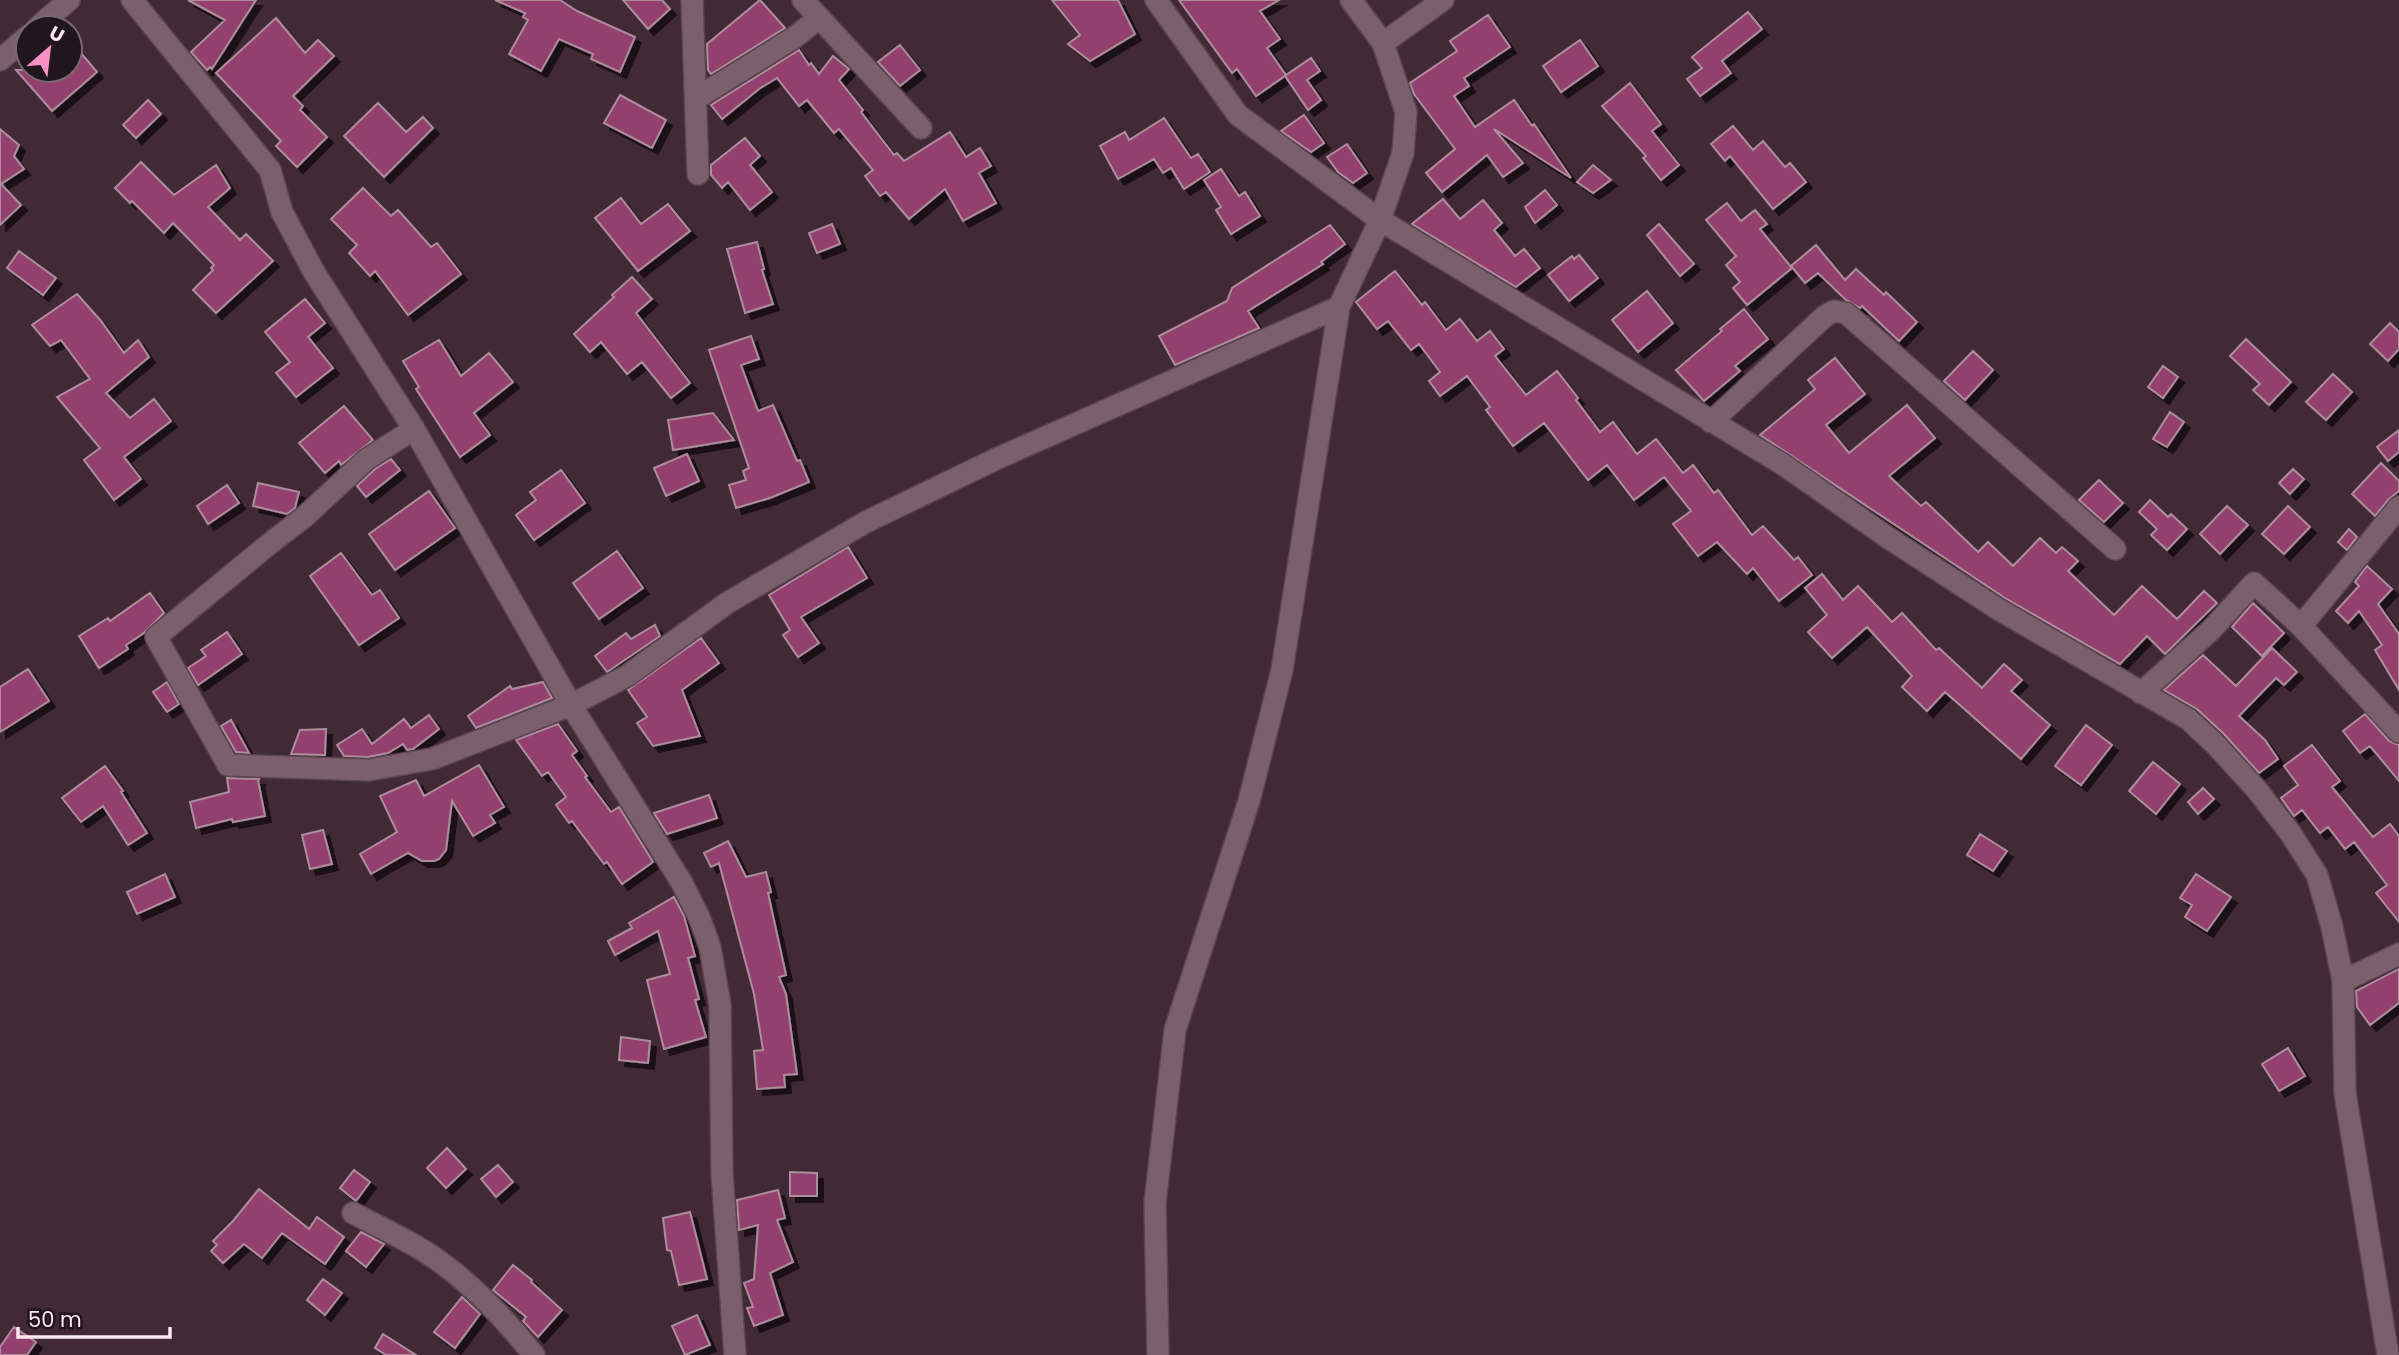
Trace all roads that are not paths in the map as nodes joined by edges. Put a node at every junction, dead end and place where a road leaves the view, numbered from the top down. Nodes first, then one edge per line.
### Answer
1 (69, 0) edge
2 (132, 0) edge
3 (692, 0) edge
4 (803, 0) edge
5 (1156, 0) edge
6 (1351, 0) edge
7 (1443, 0) edge
8 (53, 14) edge
9 (819, 18) junction
10 (1384, 43) junction
11 (14, 48) edge
12 (0, 60) edge
13 (697, 98) junction
14 (920, 128) dead end
15 (698, 174) dead end
16 (1380, 220) junction
17 (1339, 307) junction
18 (1711, 422) junction
19 (414, 429) junction
20 (2399, 507) edge
21 (2115, 549) dead end
22 (2301, 626) junction
23 (2141, 694) junction
24 (571, 705) junction
25 (2399, 732) edge
26 (2399, 954) edge
27 (2343, 981) junction
28 (353, 1213) dead end
29 (534, 1355) edge
30 (734, 1355) edge
31 (1157, 1355) edge
32 (2388, 1355) edge

1 - 8 street
2 - 19 street
3 - 13 street
4 - 9 street
5 - 16 street
6 - 10 street
7 - 10 street
9 - 13 street
9 - 14 street
10 - 16 street
11 - 12 street
13 - 15 street
16 - 17 street
16 - 18 street
17 - 24 street
17 - 31 street
18 - 21 street
18 - 23 street
19 - 24 street
19 - 24 street
20 - 22 street
22 - 23 street
22 - 25 street
23 - 27 street
24 - 30 street
26 - 27 street
27 - 32 street
28 - 29 street

